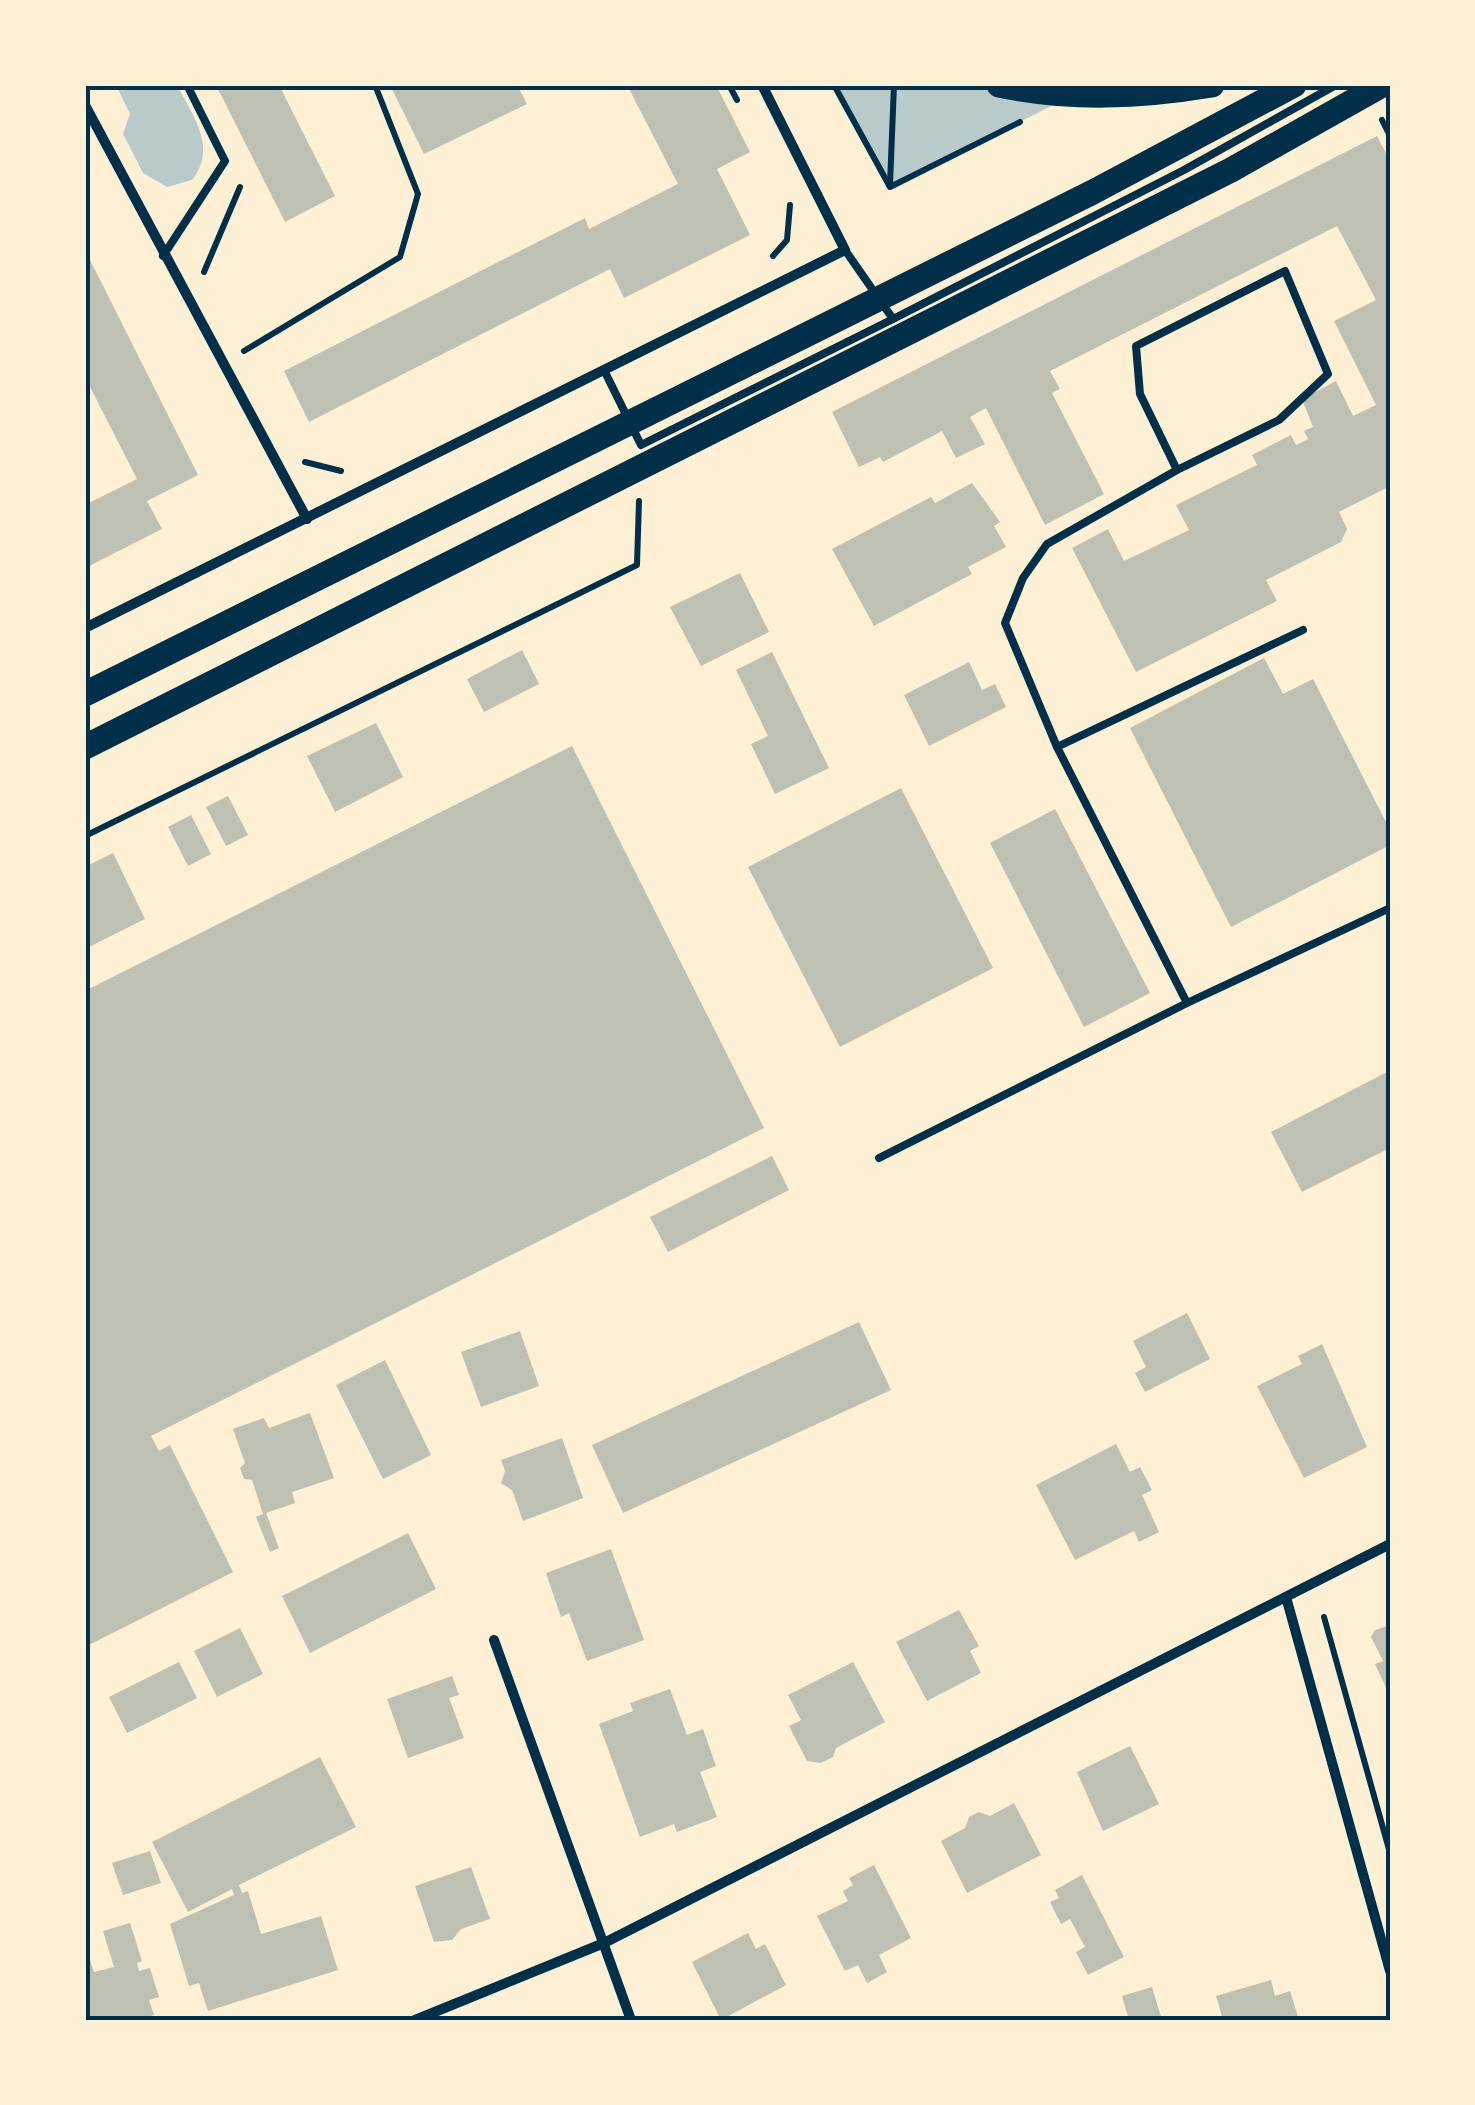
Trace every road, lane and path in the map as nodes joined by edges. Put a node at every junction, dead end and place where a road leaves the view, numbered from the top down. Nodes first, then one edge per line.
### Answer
1 (187, 85) edge
2 (375, 85) edge
3 (729, 85) edge
4 (762, 85) edge
5 (834, 85) edge
6 (894, 85) edge
7 (999, 85) edge
8 (1212, 85) edge
9 (1294, 85) edge
10 (1336, 85) edge
11 (1382, 85) edge
12 (738, 102) dead end
13 (85, 106) edge
14 (1025, 119) dead end
15 (1382, 120) dead end
16 (1390, 136) edge
17 (241, 184) dead end
18 (890, 187) junction
19 (782, 189) dead end
20 (845, 250) junction
21 (162, 256) junction
22 (758, 263) dead end
23 (204, 280) dead end
24 (892, 320) junction
25 (235, 338) dead end
26 (242, 352) junction
27 (222, 364) junction
28 (251, 370) dead end
29 (604, 370) junction
30 (640, 444) junction
31 (295, 454) dead end
32 (348, 470) dead end
33 (1177, 470) junction
34 (306, 518) junction
35 (85, 628) edge
36 (1303, 630) dead end
37 (85, 694) edge
38 (85, 747) edge
39 (1057, 747) junction
40 (85, 836) edge
41 (1390, 908) edge
42 (1187, 1003) junction
43 (879, 1158) dead end
44 (1390, 1544) edge
45 (1286, 1597) junction
46 (1324, 1616) dead end
47 (494, 1640) dead end
48 (1390, 1853) edge
49 (604, 1943) junction
50 (1390, 1971) edge
51 (416, 2020) edge
52 (631, 2020) edge

1 - 21 lane
2 - 26 path
3 - 12 path
4 - 20 street
5 - 18 path
6 - 18 path
7 - 8 main road
9 - 37 main road
10 - 24 lane
11 - 38 main road
13 - 21 street
14 - 18 path
15 - 16 path
17 - 23 path
19 - 22 path
20 - 24 lane
20 - 29 street
21 - 27 street
24 - 30 lane
25 - 26 path
26 - 27 path
26 - 28 path
27 - 34 street
29 - 30 lane
29 - 34 street
30 - 40 path
31 - 32 path
33 - 33 lane
33 - 39 lane
34 - 35 street
36 - 39 lane
39 - 42 lane
41 - 42 lane
42 - 43 lane
44 - 45 street
45 - 49 street
45 - 50 street
46 - 48 path
47 - 49 street
49 - 51 street
49 - 52 street

